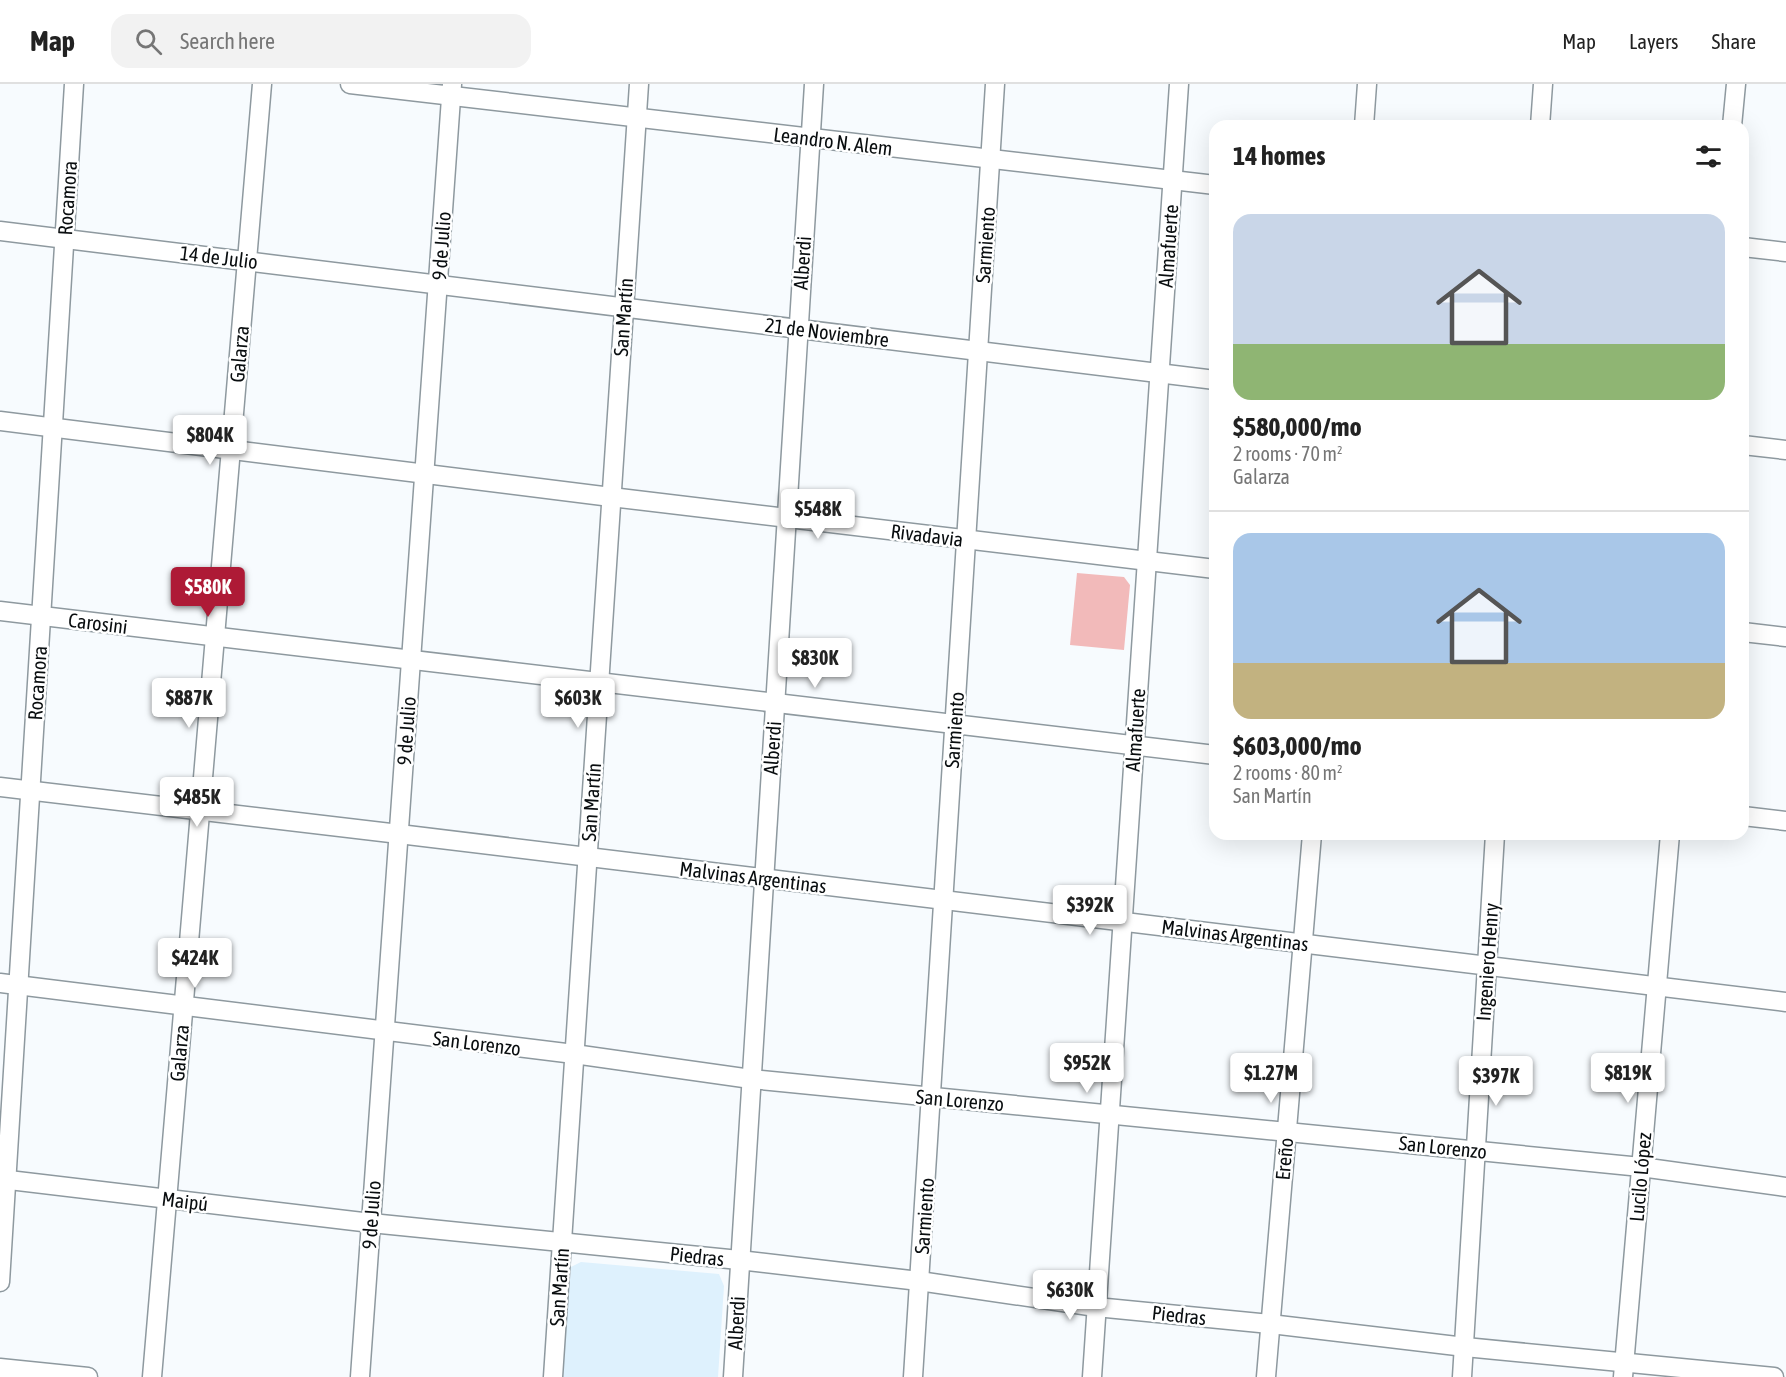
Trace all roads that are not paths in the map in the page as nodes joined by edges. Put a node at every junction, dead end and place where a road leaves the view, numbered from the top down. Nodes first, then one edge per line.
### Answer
1 (74, 84) edge
2 (262, 84) edge
3 (350, 84) edge
4 (639, 84) edge
5 (814, 84) edge
6 (995, 84) edge
7 (1179, 84) edge
8 (1367, 84) edge
9 (1543, 84) edge
10 (1736, 84) edge
11 (452, 90) edge
12 (637, 118) junction
13 (1364, 120) edge
14 (1540, 120) edge
15 (1733, 120) edge
16 (810, 138) junction
17 (990, 159) junction
18 (1172, 180) junction
19 (1209, 184) edge
20 (0, 231) edge
21 (64, 238) junction
22 (1749, 248) edge
23 (1786, 252) edge
24 (247, 260) junction
25 (438, 283) junction
26 (624, 307) junction
27 (798, 328) junction
28 (978, 351) junction
29 (1159, 373) junction
30 (1209, 379) edge
31 (0, 421) edge
32 (53, 428) junction
33 (1749, 446) edge
34 (231, 450) junction
35 (1786, 450) edge
36 (424, 474) junction
37 (611, 497) junction
38 (786, 518) junction
39 (966, 540) junction
40 (1147, 561) junction
41 (1209, 568) edge
42 (0, 611) edge
43 (41, 616) junction
44 (1749, 633) edge
45 (215, 637) junction
46 (1786, 637) edge
47 (411, 660) junction
48 (599, 683) junction
49 (774, 703) junction
50 (954, 724) junction
51 (1134, 745) junction
52 (1209, 753) edge
53 (0, 787) edge
54 (30, 791) junction
55 (200, 811) junction
56 (1749, 817) edge
57 (1786, 821) edge
58 (399, 834) junction
59 (1311, 840) edge
60 (1495, 840) edge
61 (1669, 840) edge
62 (587, 858) junction
63 (763, 878) junction
64 (943, 900) junction
65 (1122, 922) junction
66 (1302, 944) junction
67 (1487, 966) junction
68 (0, 983) edge
69 (18, 986) junction
70 (1656, 986) junction
71 (1786, 1002) edge
72 (183, 1006) junction
73 (384, 1032) junction
74 (574, 1054) junction
75 (751, 1079) junction
76 (931, 1098) junction
77 (1109, 1114) junction
78 (1286, 1132) junction
79 (1475, 1150) junction
80 (1641, 1167) junction
81 (3, 1179) edge
82 (1786, 1187) edge
83 (167, 1198) junction
84 (371, 1222) junction
85 (562, 1241) junction
86 (739, 1260) junction
87 (920, 1281) junction
88 (0, 1282) edge
89 (1096, 1307) junction
90 (1270, 1324) junction
91 (1465, 1347) junction
92 (0, 1368) edge
93 (1623, 1370) edge
94 (88, 1377) edge
95 (152, 1377) edge
96 (360, 1377) edge
97 (553, 1377) edge
98 (733, 1377) edge
99 (914, 1377) edge
100 (1092, 1377) edge
101 (1266, 1377) edge
102 (1462, 1377) edge
103 (1774, 1377) edge

1 - 21 street, Rocamora
2 - 24 street, Galarza
3 - 11 street, Leandro N. Alem
4 - 12 street, San Martín
5 - 16 street, Alberdi
6 - 17 street, Sarmiento
7 - 18 street, Almafuerte
8 - 13 street
9 - 14 street
10 - 15 street
11 - 12 street, Leandro N. Alem
11 - 25 street, 9 de Julio
12 - 16 street, Leandro N. Alem
12 - 26 street, San Martín
16 - 17 street, Leandro N. Alem
16 - 27 street, Alberdi
17 - 18 street, Leandro N. Alem
17 - 28 street, Sarmiento
18 - 19 street, Leandro N. Alem
18 - 29 street, Almafuerte
20 - 21 street, 14 de Julio
21 - 24 street, 14 de Julio
21 - 32 street, Rocamora
22 - 23 street
24 - 25 street, 14 de Julio
24 - 34 street, Galarza
25 - 26 street, 21 de Noviembre
25 - 36 street, 9 de Julio
26 - 27 street, 21 de Noviembre
26 - 37 street, San Martín
27 - 28 street, 21 de Noviembre
27 - 38 street, Alberdi
28 - 29 street, 21 de Noviembre
28 - 39 street, Sarmiento
29 - 30 street, 21 de Noviembre
29 - 40 street, Almafuerte
31 - 32 street, Rivadavia
32 - 34 street, Rivadavia
32 - 43 street, Rocamora
33 - 35 street
34 - 36 street, Rivadavia
34 - 45 street, Galarza
36 - 37 street, Rivadavia
36 - 47 street, 9 de Julio
37 - 38 street, Rivadavia
37 - 48 street, San Martín
38 - 39 street, Rivadavia
38 - 49 street, Alberdi
39 - 40 street, Rivadavia
39 - 50 street, Sarmiento
40 - 41 street, Rivadavia
40 - 51 street, Almafuerte
42 - 43 street, Carosini
43 - 45 street, Carosini
43 - 54 street, Rocamora
44 - 46 street
45 - 47 street, Carosini
45 - 55 street, Galarza
47 - 48 street, Carosini
47 - 58 street, 9 de Julio
48 - 49 street, Carosini
48 - 62 street, San Martín
49 - 50 street, Carosini
49 - 63 street, Alberdi
50 - 51 street, Carosini
50 - 64 street, Sarmiento
51 - 52 street, Carosini
51 - 65 street, Almafuerte
53 - 54 street, Malvinas Argentinas
54 - 55 street, Malvinas Argentinas
54 - 69 street, Rocamora
55 - 58 street, Malvinas Argentinas
55 - 72 street, Galarza
56 - 57 street
58 - 62 street, Malvinas Argentinas
58 - 73 street, 9 de Julio
59 - 66 street, Ereño
60 - 67 street, Ingeniero Henry
61 - 70 street, Lucilo López
62 - 63 street, Malvinas Argentinas
62 - 74 street, San Martín
63 - 64 street, Malvinas Argentinas
63 - 75 street, Alberdi
64 - 65 street, Malvinas Argentinas
64 - 76 street, Sarmiento
65 - 66 street, Malvinas Argentinas
65 - 77 street, Almafuerte
66 - 67 street, Malvinas Argentinas
66 - 78 street, Ereño
67 - 70 street, Malvinas Argentinas
67 - 79 street, Ingeniero Henry
68 - 69 street, San Lorenzo
69 - 72 street, San Lorenzo
69 - 81 street, Rocamora
70 - 71 street, Malvinas Argentinas
70 - 80 street, Lucilo López
72 - 73 street, San Lorenzo
72 - 83 street, Galarza
73 - 74 street, San Lorenzo
73 - 84 street, 9 de Julio
74 - 75 street, San Lorenzo
74 - 85 street, San Martín
75 - 76 street, San Lorenzo
75 - 86 street, Alberdi
76 - 77 street, San Lorenzo
76 - 87 street, Sarmiento
77 - 78 street, San Lorenzo
77 - 89 street, Almafuerte
78 - 79 street, San Lorenzo
78 - 90 street, Ereño
79 - 80 street, San Lorenzo
79 - 91 street, Ingeniero Henry
80 - 82 street, San Lorenzo
80 - 93 street, Lucilo López
81 - 83 street, Maipú
81 - 88 street, Rocamora
83 - 84 street, Maipú
83 - 95 street, Galarza
84 - 85 street, Piedras
84 - 96 street, 9 de Julio
85 - 86 street, Piedras
85 - 97 street, San Martín
86 - 87 street, Piedras
86 - 98 street, Alberdi
87 - 89 street, Piedras
87 - 99 street, Sarmiento
89 - 90 street, Piedras
89 - 100 street, Almafuerte
90 - 91 street, Piedras
90 - 101 street, Ereño
91 - 93 street, Piedras
91 - 102 street, Ingeniero Henry
92 - 94 street
93 - 103 street, Piedras

